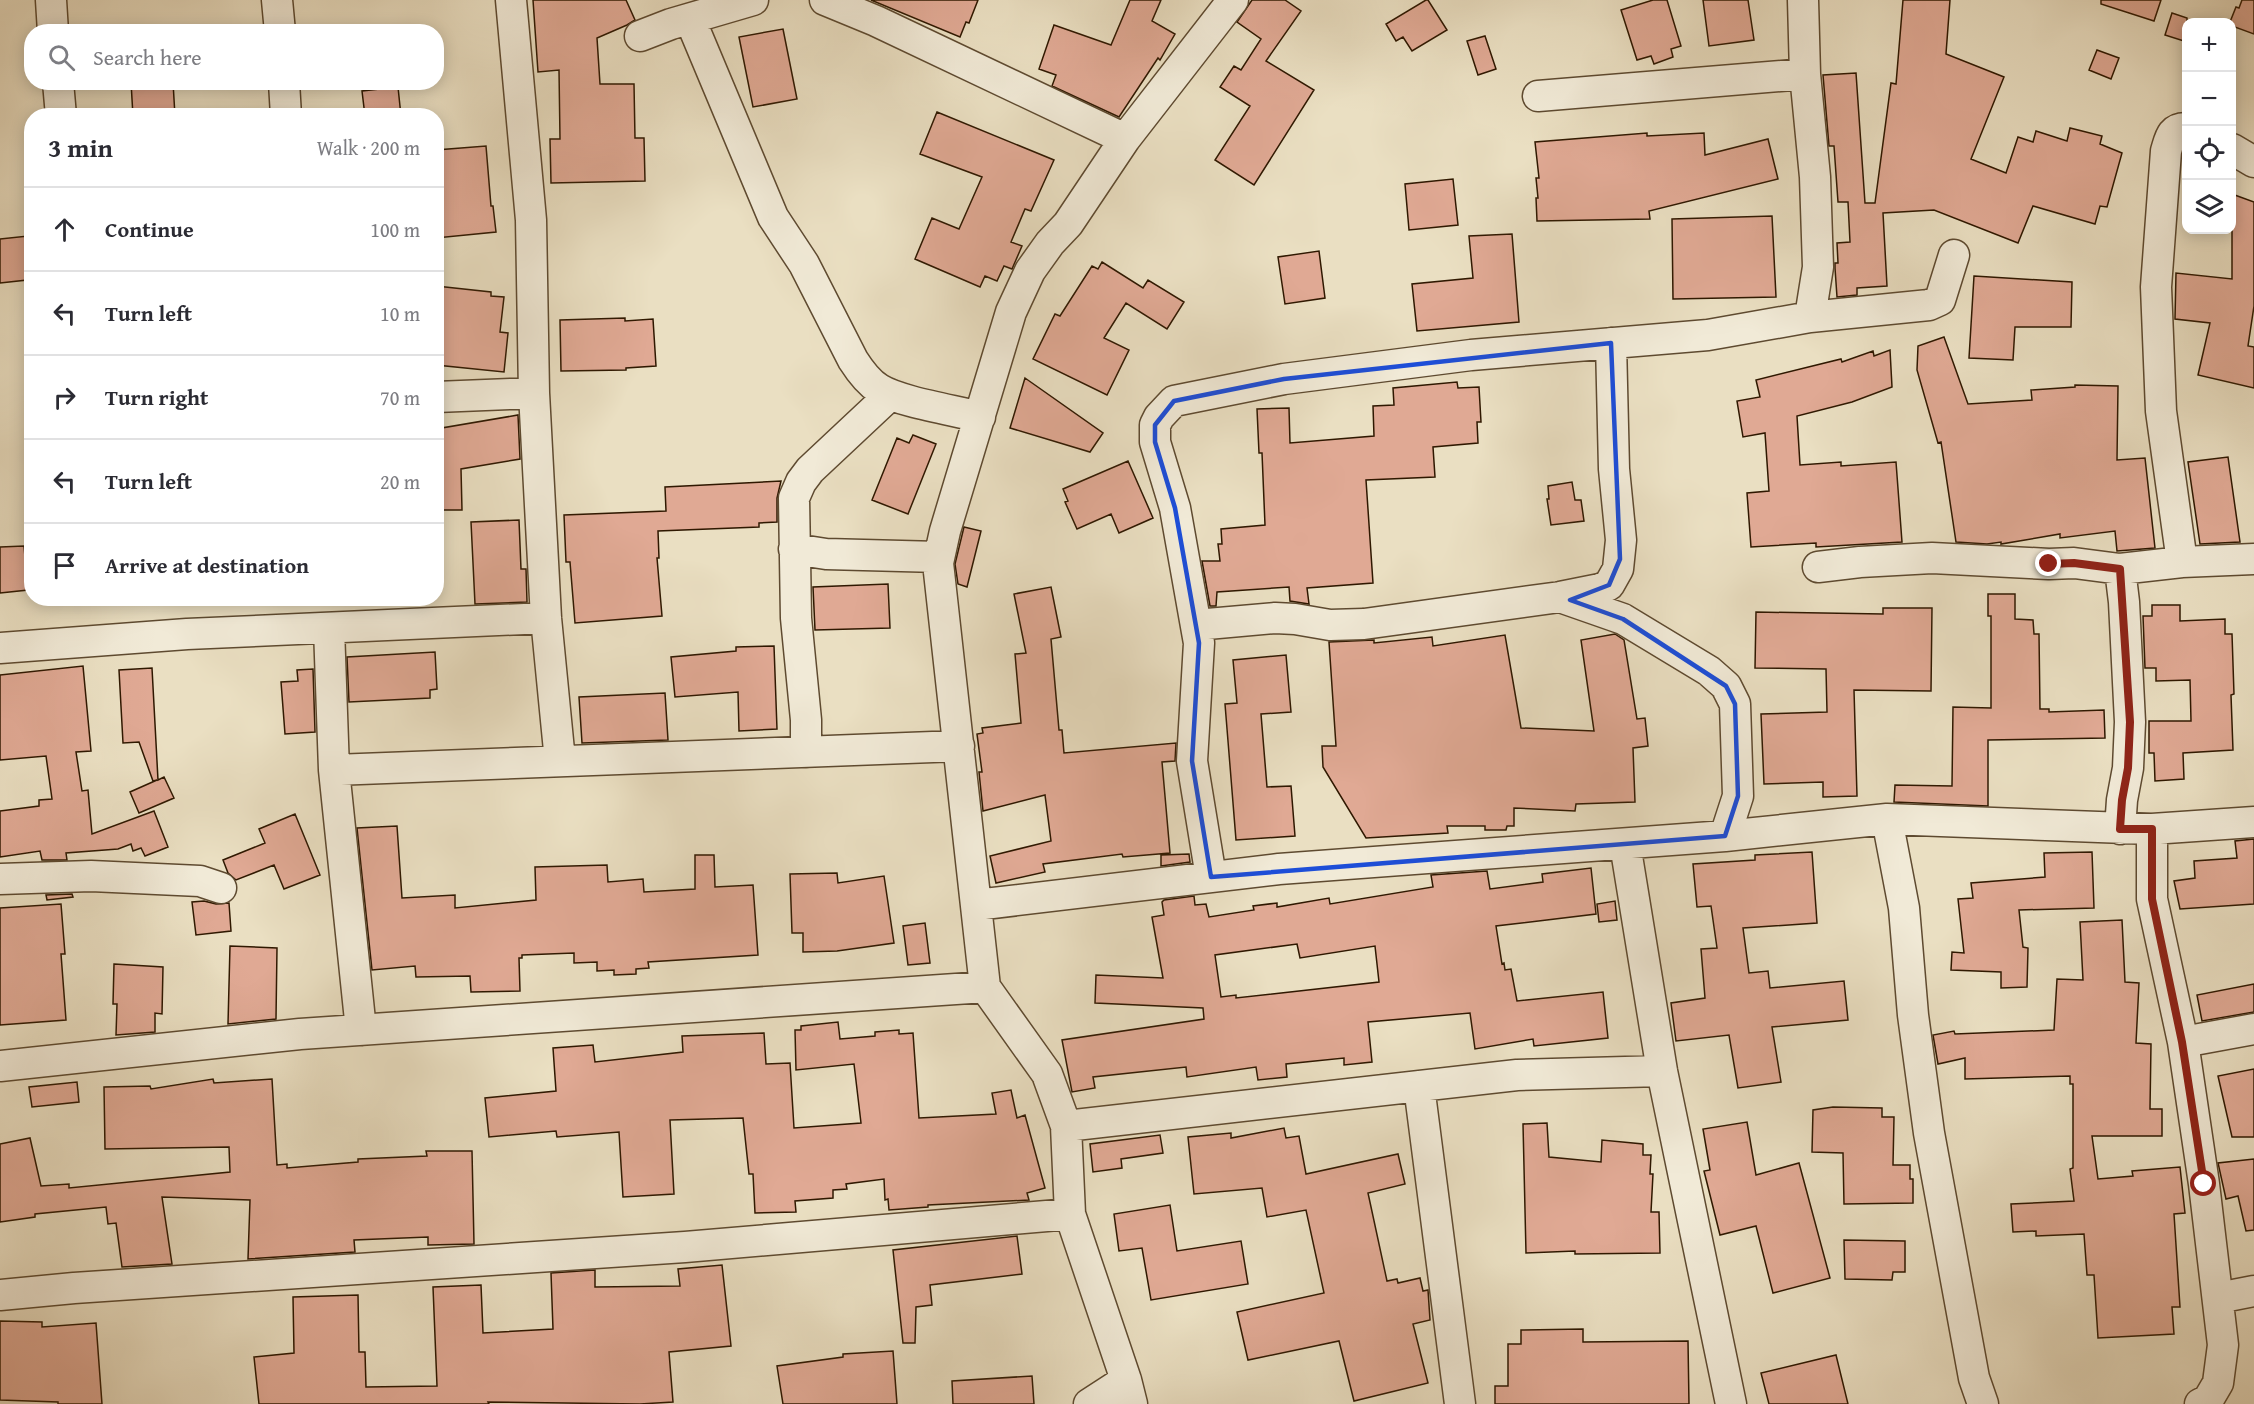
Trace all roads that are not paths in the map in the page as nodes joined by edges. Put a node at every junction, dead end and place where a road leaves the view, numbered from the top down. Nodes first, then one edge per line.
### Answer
1 (51, 0) edge
2 (278, 0) edge
3 (511, 0) edge
4 (753, 0) edge
5 (825, 0) edge
6 (1233, 0) edge
7 (1803, 0) edge
8 (690, 19) junction
9 (52, 24) edge
10 (280, 24) edge
11 (640, 36) dead end
12 (1805, 74) junction
13 (58, 90) edge
14 (284, 90) edge
15 (1538, 96) dead end
16 (60, 108) edge
17 (286, 108) edge
18 (2182, 128) edge
19 (1125, 140) junction
20 (2236, 151) edge
21 (2254, 162) edge
22 (1954, 255) dead end
23 (1810, 317) junction
24 (1611, 343) junction
25 (534, 393) junction
26 (890, 395) junction
27 (444, 397) edge
28 (980, 417) junction
29 (794, 549) junction
30 (939, 556) junction
31 (2254, 559) edge
32 (2182, 562) junction
33 (1818, 567) dead end
34 (2120, 569) junction
35 (1560, 597) junction
36 (546, 618) junction
37 (1196, 625) junction
38 (329, 628) junction
39 (0, 648) edge
40 (959, 746) junction
41 (806, 752) junction
42 (560, 761) junction
43 (334, 770) junction
44 (1738, 796) junction
45 (1887, 819) junction
46 (2254, 822) edge
47 (2120, 829) junction
48 (2152, 829) junction
49 (1761, 832) junction
50 (1725, 836) junction
51 (1625, 844) junction
52 (1211, 877) junction
53 (0, 879) edge
54 (221, 888) dead end
55 (976, 905) junction
56 (985, 987) junction
57 (2254, 1029) edge
58 (361, 1030) junction
59 (2182, 1042) junction
60 (0, 1066) edge
61 (1662, 1071) junction
62 (1419, 1086) junction
63 (1066, 1126) junction
64 (1070, 1214) junction
65 (2254, 1291) edge
66 (0, 1295) edge
67 (2218, 1298) junction
68 (1129, 1392) edge
69 (1089, 1404) edge
70 (1460, 1404) edge
71 (1731, 1404) edge
72 (1983, 1404) edge
73 (2200, 1404) edge

1 - 9 street
2 - 10 street
3 - 25 street
4 - 8 street
5 - 19 street
6 - 19 street
7 - 12 street
8 - 11 street
8 - 26 street
12 - 15 street
12 - 23 street
13 - 16 street
14 - 17 street
18 - 32 street
19 - 28 street
20 - 21 street
22 - 23 street
23 - 24 street
24 - 35 street
24 - 37 street
25 - 27 street
25 - 36 street
26 - 28 street
26 - 29 street
28 - 30 street
29 - 30 street
29 - 41 street
30 - 40 street
31 - 32 street
32 - 34 street
33 - 34 street
34 - 47 street
35 - 37 street
35 - 44 street
36 - 38 street
36 - 42 street
37 - 52 street
38 - 39 street
38 - 43 street
40 - 41 street
40 - 55 street
41 - 42 street
42 - 43 street
43 - 58 street
44 - 49 street
44 - 50 street
45 - 47 street
45 - 49 street
45 - 72 street
46 - 48 street
47 - 48 street
48 - 59 street
49 - 50 street
50 - 51 street
51 - 52 street
51 - 61 street
52 - 55 street
53 - 54 street
55 - 56 street
56 - 58 street
56 - 63 street
57 - 59 street
58 - 60 street
59 - 67 street
61 - 62 street
61 - 71 street
62 - 63 street
62 - 70 street
63 - 64 street
64 - 66 street
64 - 68 street
65 - 67 street
67 - 73 street
68 - 69 street

